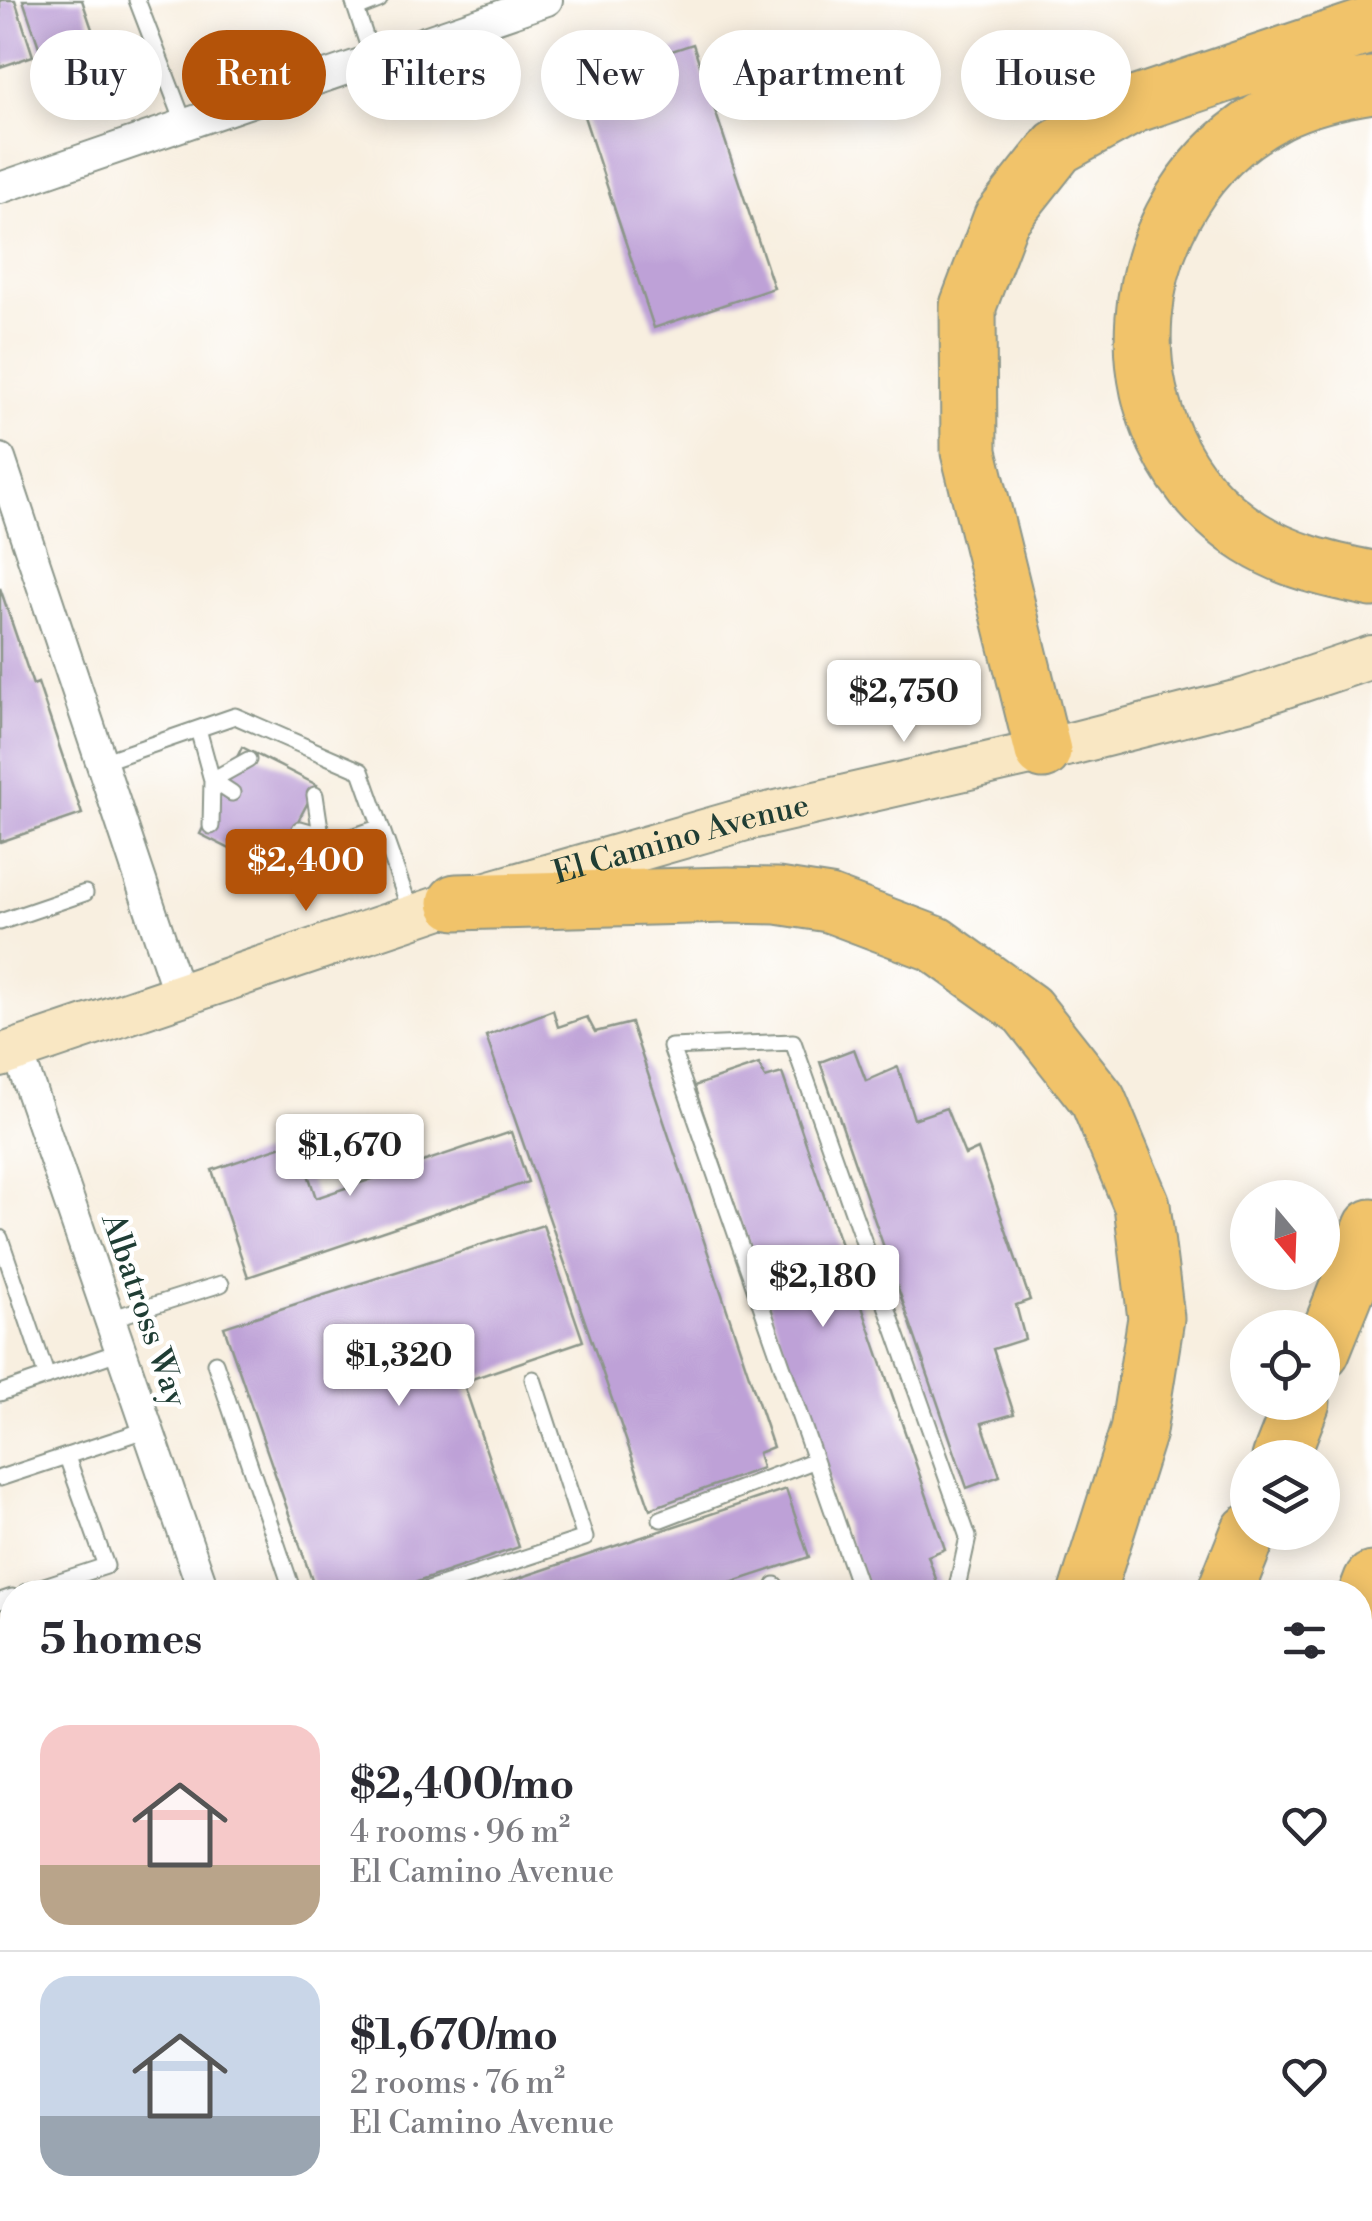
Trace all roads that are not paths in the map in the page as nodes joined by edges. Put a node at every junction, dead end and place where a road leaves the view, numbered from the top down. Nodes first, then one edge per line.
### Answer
1 (137, 0) edge
2 (378, 0) edge
3 (547, 0) edge
4 (354, 4) edge
5 (1372, 26) edge
6 (362, 30) edge
7 (460, 30) edge
8 (346, 69) edge
9 (1372, 85) edge
10 (184, 124) junction
11 (0, 188) edge
12 (0, 460) edge
13 (1372, 580) edge
14 (1372, 657) edge
15 (198, 729) junction
16 (1042, 751) junction
17 (248, 760) dead end
18 (102, 762) junction
19 (212, 780) junction
20 (232, 792) dead end
21 (315, 795) dead end
22 (211, 826) dead end
23 (381, 827) junction
24 (300, 828) dead end
25 (321, 834) junction
26 (279, 860) dead end
27 (85, 893) dead end
28 (434, 909) junction
29 (0, 922) edge
30 (179, 995) junction
31 (9, 1053) edge
32 (1372, 1227) edge
33 (0, 1238) edge
34 (222, 1284) dead end
35 (1338, 1310) edge
36 (110, 1319) junction
37 (121, 1351) junction
38 (215, 1363) dead end
39 (47, 1376) junction
40 (533, 1380) dead end
41 (0, 1393) edge
42 (148, 1429) junction
43 (66, 1457) junction
44 (814, 1461) junction
45 (0, 1478) edge
46 (661, 1519) dead end
47 (1242, 1550) edge
48 (63, 1580) edge
49 (200, 1580) edge
50 (289, 1580) edge
51 (458, 1580) edge
52 (857, 1580) edge
53 (959, 1580) edge
54 (1092, 1580) edge
55 (1230, 1580) edge

1 - 10 lane
2 - 4 lane
3 - 7 street
4 - 6 lane
5 - 16 highway
8 - 10 street
9 - 13 highway
10 - 11 street
12 - 18 street
14 - 16 main road, El Camino Avenue
15 - 18 lane
15 - 19 lane
15 - 23 lane
16 - 28 main road, El Camino Avenue
17 - 19 lane
18 - 30 street
19 - 20 lane
19 - 22 lane
21 - 25 lane
23 - 25 lane
23 - 28 lane
24 - 25 lane
25 - 26 lane
27 - 29 lane
28 - 30 main road, El Camino Avenue
28 - 54 highway
30 - 31 main road, El Camino Avenue
31 - 36 street, Albatross Way
32 - 35 highway
33 - 39 lane
34 - 36 lane
36 - 37 street, Albatross Way
37 - 39 lane
37 - 42 street, Albatross Way
38 - 50 lane
39 - 41 lane
40 - 51 lane
42 - 43 lane
42 - 49 street, Albatross Way
43 - 45 lane
43 - 48 lane
44 - 46 lane
44 - 52 lane
44 - 53 lane
47 - 55 highway

